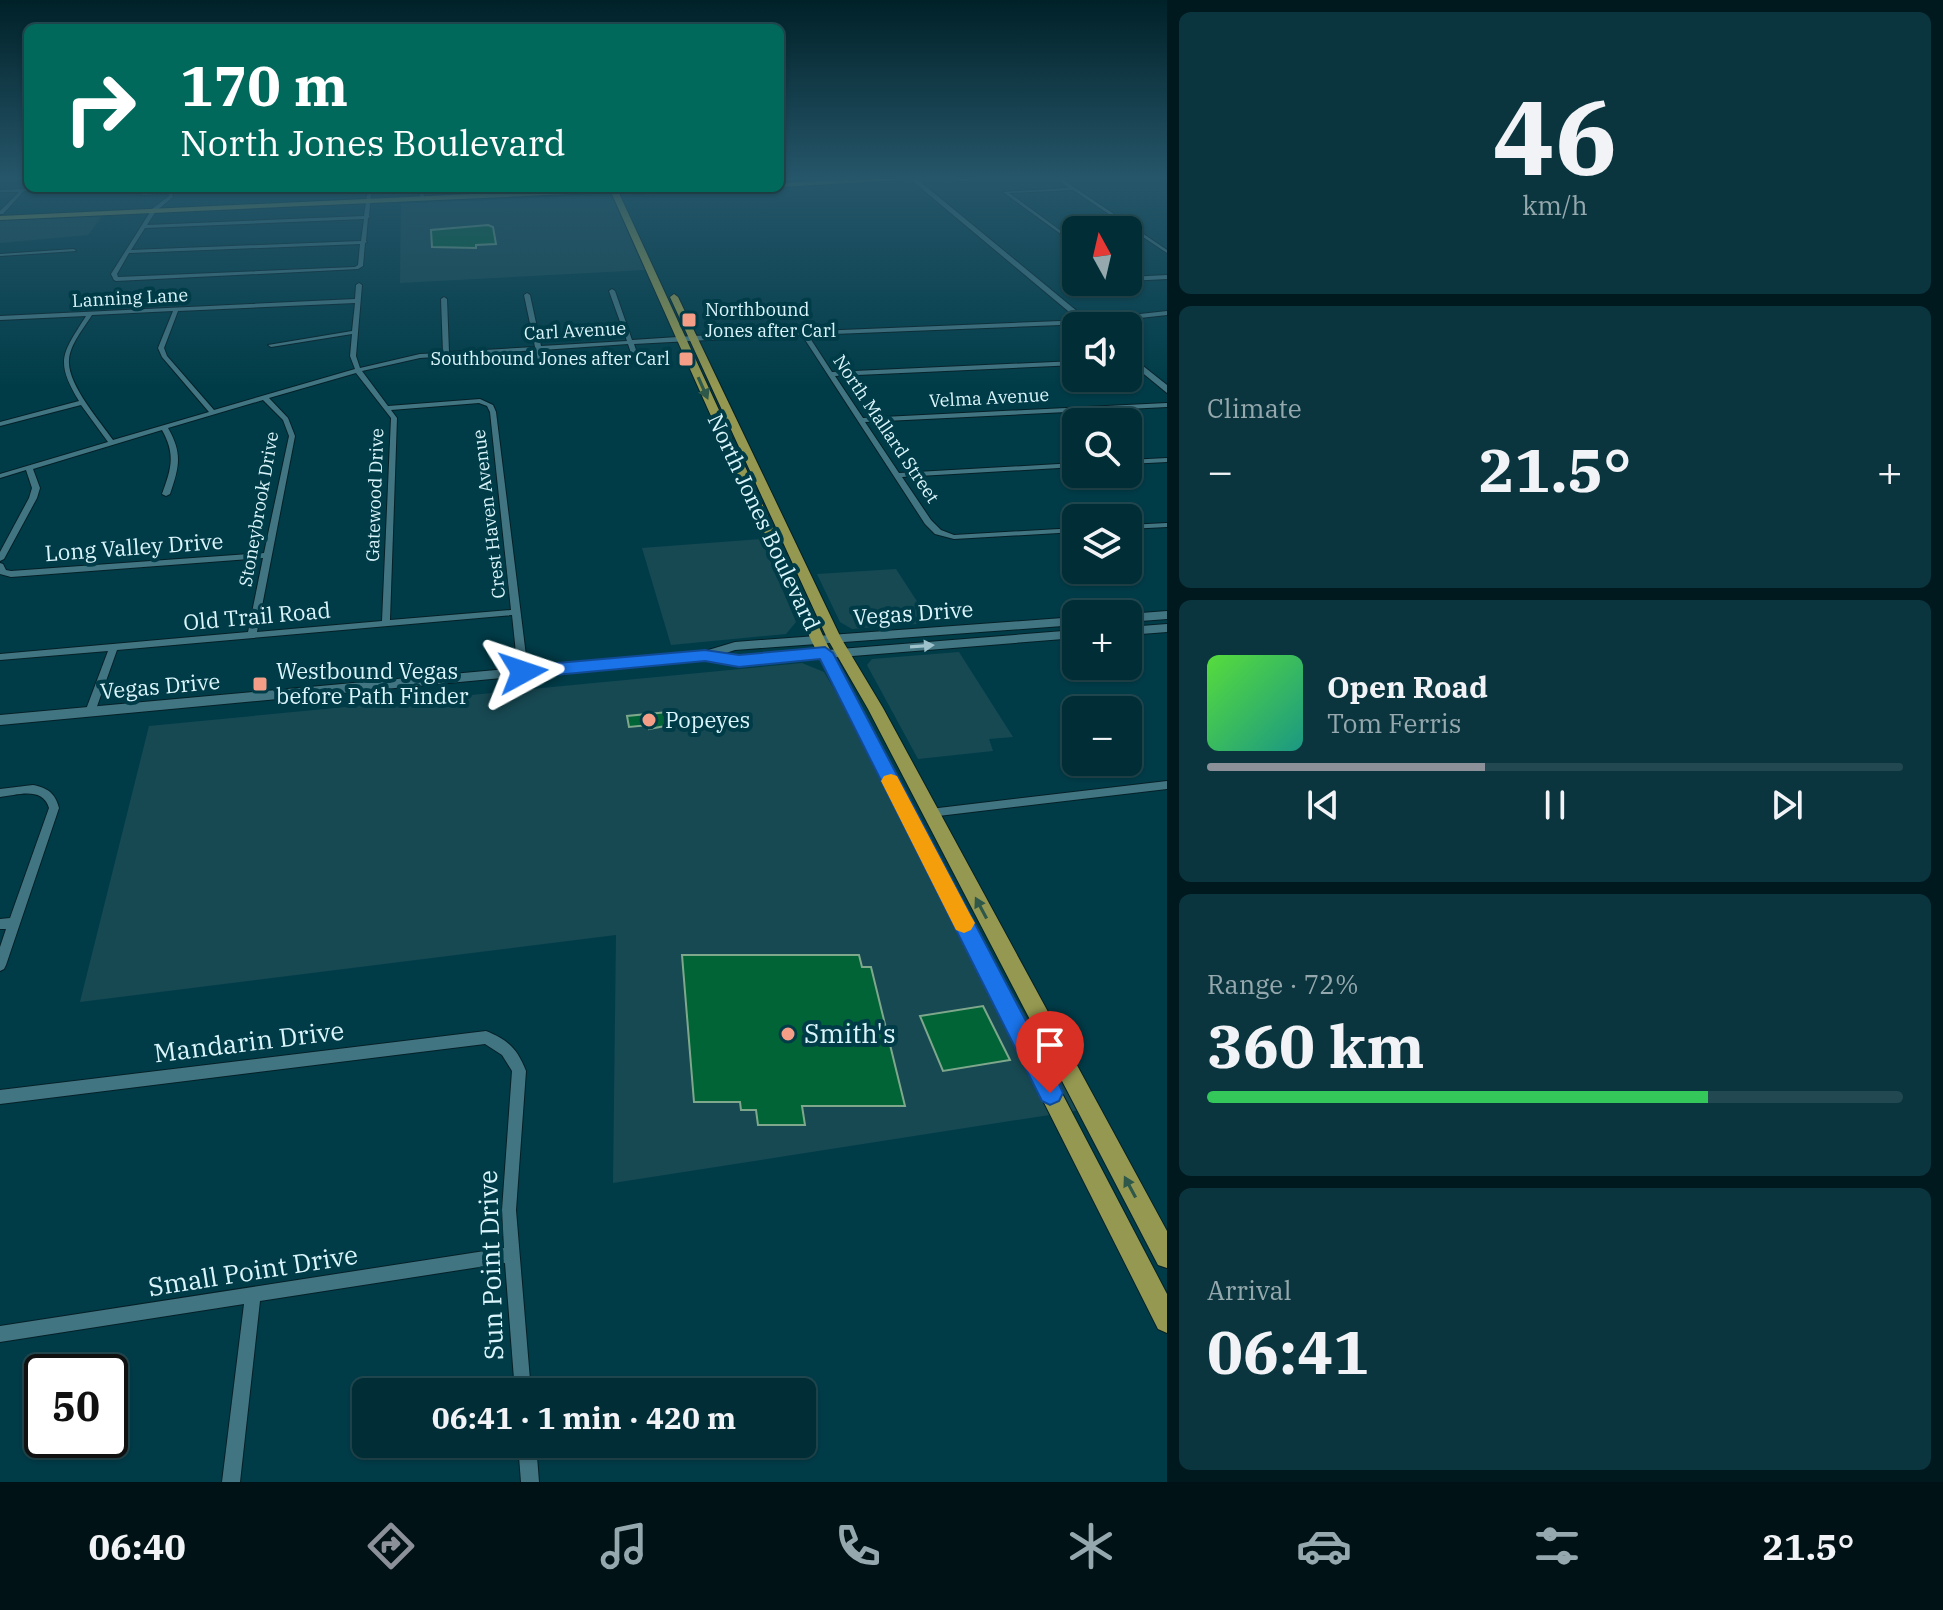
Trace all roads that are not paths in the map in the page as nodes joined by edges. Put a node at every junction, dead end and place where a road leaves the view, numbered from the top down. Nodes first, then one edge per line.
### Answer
1 (130, 248) edge
2 (219, 248) edge
3 (364, 248) edge
4 (644, 248) edge
5 (645, 248) edge
6 (998, 248) edge
7 (74, 250) dead end
8 (128, 252) junction
9 (647, 253) junction
10 (0, 255) edge
11 (1167, 277) edge
12 (1142, 278) edge
13 (359, 285) dead end
14 (612, 291) dead end
15 (527, 295) dead end
16 (444, 299) dead end
17 (357, 301) junction
18 (176, 310) junction
19 (1074, 312) edge
20 (1167, 313) edge
21 (90, 314) junction
22 (1142, 316) edge
23 (1, 320) edge
24 (1062, 325) edge
25 (354, 332) junction
26 (804, 334) junction
27 (686, 338) junction
28 (630, 342) junction
29 (271, 345) dead end
30 (539, 347) junction
31 (446, 353) junction
32 (635, 356) dead end
33 (541, 361) dead end
34 (1062, 364) edge
35 (358, 370) junction
36 (1142, 370) edge
37 (830, 374) junction
38 (1167, 390) edge
39 (265, 398) junction
40 (84, 402) junction
41 (1167, 405) edge
42 (389, 408) junction
43 (213, 413) junction
44 (861, 420) junction
45 (0, 424) edge
46 (164, 428) junction
47 (112, 443) junction
48 (748, 456) junction
49 (733, 457) junction
50 (1167, 460) edge
51 (1142, 461) edge
52 (1062, 466) edge
53 (29, 468) junction
54 (897, 475) junction
55 (0, 476) edge
56 (166, 494) dead end
57 (1167, 525) edge
58 (1142, 526) edge
59 (1062, 531) edge
60 (269, 555) junction
61 (0, 559) edge
62 (1, 569) edge
63 (516, 612) junction
64 (1167, 615) edge
65 (1142, 617) edge
66 (1062, 622) edge
67 (386, 623) junction
68 (1167, 628) edge
69 (1142, 630) edge
70 (252, 635) junction
71 (1062, 635) edge
72 (831, 646) junction
73 (114, 647) junction
74 (0, 657) edge
75 (523, 672) junction
76 (90, 712) junction
77 (0, 720) edge
78 (887, 774) junction
79 (1167, 785) edge
80 (0, 793) edge
81 (930, 813) junction
82 (15, 923) junction
83 (0, 924) edge
84 (997, 939) junction
85 (973, 942) junction
86 (0, 965) edge
87 (503, 1045) joint
88 (0, 1097) edge
89 (512, 1254) junction
90 (1167, 1256) edge
91 (253, 1296) junction
92 (1167, 1320) edge
93 (0, 1334) edge
94 (522, 1378) edge
95 (528, 1458) edge
96 (231, 1482) edge
97 (530, 1482) edge

1 - 8 street
2 - 8 street
3 - 8 street
4 - 9 main road
5 - 9 main road, North Jones Boulevard
6 - 19 main road
7 - 10 street
9 - 27 main road, North Jones Boulevard
9 - 27 main road, North Jones Boulevard
11 - 12 street
13 - 17 street
14 - 28 street
15 - 30 street
16 - 31 street
17 - 18 street, Lanning Lane
17 - 25 street
18 - 21 street, Lanning Lane
18 - 43 street
20 - 22 street, Carl Avenue
21 - 23 street, Lanning Lane
21 - 40 street
24 - 26 street, Carl Avenue
25 - 29 street
25 - 35 street
26 - 27 street, Carl Avenue
26 - 37 street, North Mallard Street
27 - 28 street, Carl Avenue
27 - 48 main road, North Jones Boulevard
27 -> 49 main road, North Jones Boulevard
28 - 30 street, Carl Avenue
28 - 32 street
30 - 31 street, Carl Avenue
30 - 33 street
31 - 35 street, Carl Avenue
34 - 37 street
35 - 39 street, Carl Avenue
35 - 42 street, Gatewood Drive
36 - 38 main road
37 - 44 street, North Mallard Street
39 - 43 street, Carl Avenue
39 - 60 street, Stoneybrook Drive
40 - 45 street
40 - 47 street
41 - 44 street, Velma Avenue
42 - 63 street, Crest Haven Avenue
42 - 67 street, Gatewood Drive
43 - 46 street, Carl Avenue
44 - 54 street, North Mallard Street
46 - 47 street, Carl Avenue
46 - 56 street
47 - 53 street, Carl Avenue
48 - 49 main road
48 - 72 main road, North Jones Boulevard
49 - 72 main road, North Jones Boulevard
50 - 51 street
52 - 54 street
53 - 55 street, Carl Avenue
53 - 61 street
54 - 59 street, North Mallard Street
57 - 58 street
60 - 62 street, Long Valley Drive
60 - 70 street, Stoneybrook Drive
63 - 67 street, Old Trail Road
63 - 75 street, Crest Haven Avenue
64 - 65 main road
66 - 72 main road, Vegas Drive
67 - 70 street, Old Trail Road
68 - 69 main road
70 - 73 street, Old Trail Road
72 -> 71 main road, Vegas Drive
72 - 75 main road, Vegas Drive
72 - 78 main road, North Jones Boulevard
72 - 81 main road, North Jones Boulevard
73 - 74 street, Old Trail Road
73 - 76 street
75 - 76 main road, Vegas Drive
76 - 77 main road, Vegas Drive
78 - 81 main road
78 - 85 main road, North Jones Boulevard
79 - 81 street
80 - 82 street
84 -> 81 main road, North Jones Boulevard
82 - 83 street
82 - 86 street
84 - 85 main road
90 -> 84 main road, North Jones Boulevard
85 - 92 main road, North Jones Boulevard
87 - 88 street, Mandarin Drive
87 - 89 street, Sun Point Drive
89 - 91 street, Small Point Drive
89 - 94 street, Sun Point Drive
91 - 93 street, Small Point Drive
91 - 96 street
95 - 97 street

